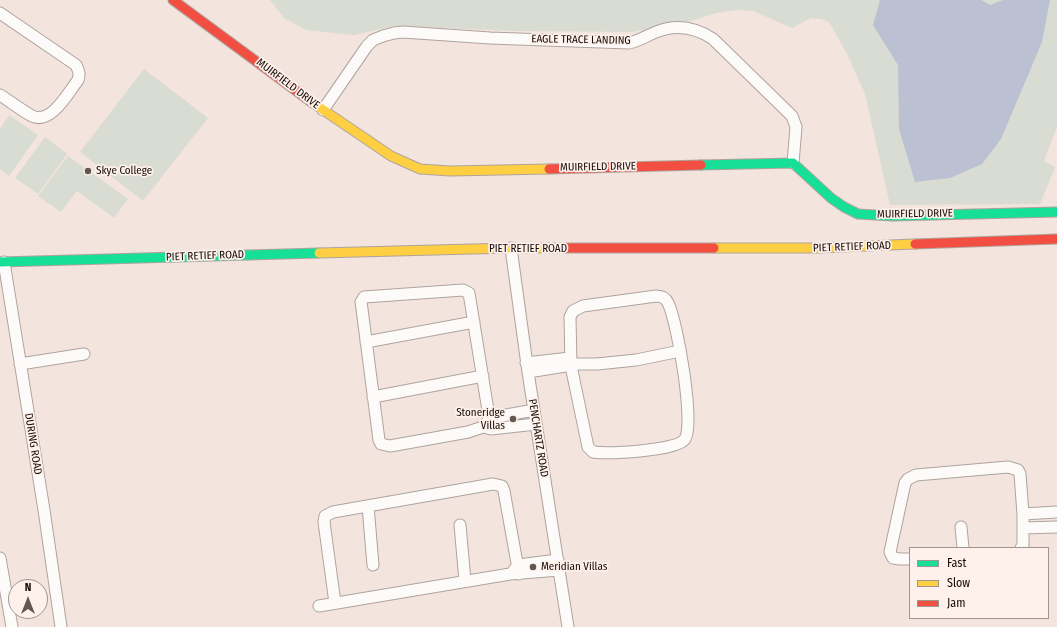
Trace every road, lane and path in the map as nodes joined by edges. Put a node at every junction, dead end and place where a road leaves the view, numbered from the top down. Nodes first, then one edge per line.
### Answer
1 (173, 0) edge
2 (2, 18) edge
3 (0, 95) edge
4 (323, 110) junction
5 (793, 163) junction
6 (1057, 212) edge
7 (1057, 239) edge
8 (511, 248) junction
9 (2, 262) edge
10 (474, 322) junction
11 (366, 342) junction
12 (680, 351) junction
13 (84, 354) dead end
14 (573, 362) junction
15 (20, 364) junction
16 (527, 368) junction
17 (483, 376) junction
18 (373, 396) junction
19 (534, 410) junction
20 (536, 424) junction
21 (488, 425) junction
22 (368, 506) junction
23 (1057, 512) edge
24 (1023, 514) junction
25 (460, 525) dead end
26 (961, 527) dead end
27 (1057, 527) edge
28 (1023, 528) junction
29 (963, 547) edge
30 (1022, 547) edge
31 (0, 558) edge
32 (909, 559) edge
33 (374, 565) dead end
34 (558, 565) junction
35 (516, 571) junction
36 (465, 581) junction
37 (335, 603) junction
38 (319, 606) dead end
39 (12, 627) edge
40 (62, 627) edge
41 (568, 627) edge

1 - 4 street, MUIRFIELD DRIVE
2 - 3 street
4 - 5 street, MUIRFIELD DRIVE
4 - 5 street, EAGLE TRACE LANDING
5 - 6 street, MUIRFIELD DRIVE
7 - 8 street, PIET RETIEF ROAD
8 - 9 street, PIET RETIEF ROAD
8 - 16 street, PENCHARTZ ROAD
9 - 15 street, DURING ROAD
10 - 11 street
10 - 11 street
10 - 17 street
11 - 18 street
12 - 14 street
12 - 14 street
12 - 14 street
13 - 15 street
14 - 16 street
15 - 40 street, DURING ROAD
16 - 19 street, PENCHARTZ ROAD
17 - 18 street
17 - 21 street
18 - 21 street
19 - 20 street, PENCHARTZ ROAD
19 - 21 street
20 - 21 street
20 - 34 street, PENCHARTZ ROAD
22 - 33 street
22 - 35 street
22 - 37 street
23 - 24 street
24 - 28 street
24 - 32 street
25 - 36 street
26 - 29 street
27 - 28 street
28 - 30 street
31 - 39 street
34 - 35 street
34 - 41 street, PENCHARTZ ROAD
35 - 36 street
36 - 37 street
37 - 38 street

